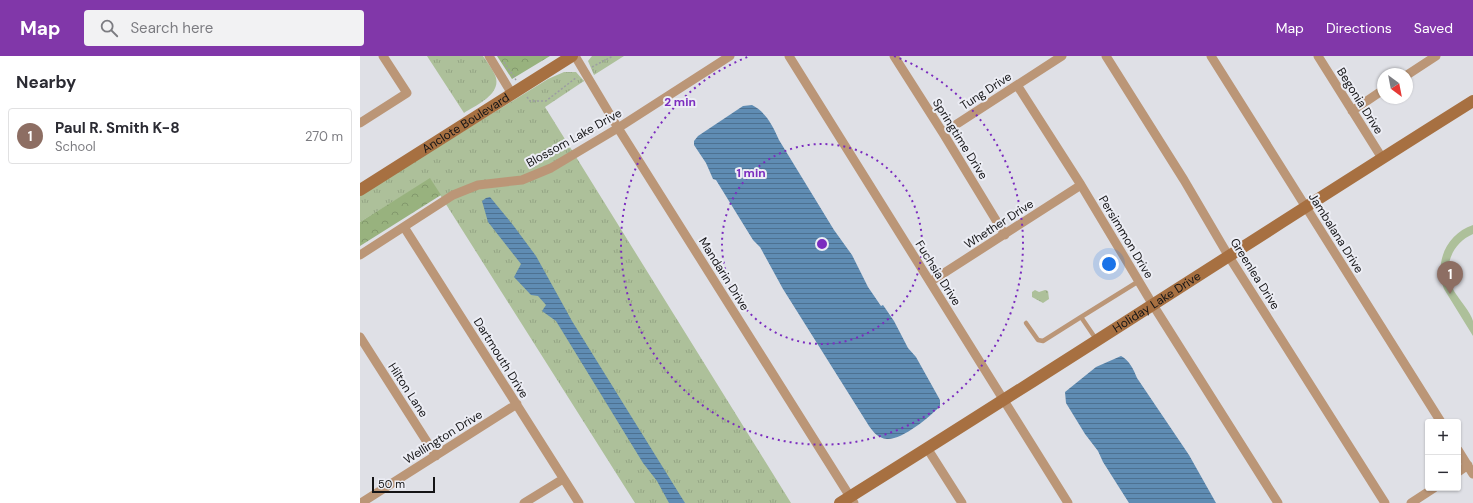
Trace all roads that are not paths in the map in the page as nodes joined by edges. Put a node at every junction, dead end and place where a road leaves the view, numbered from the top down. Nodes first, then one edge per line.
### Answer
1 (383, 56) edge
2 (489, 56) edge
3 (572, 56) edge
4 (575, 56) edge
5 (730, 56) edge
6 (789, 56) edge
7 (894, 56) edge
8 (1062, 56) edge
9 (1106, 56) edge
10 (1211, 56) edge
11 (1318, 56) edge
12 (1436, 56) edge
13 (1413, 71) edge
14 (1017, 85) junction
15 (517, 91) junction
16 (1377, 94) edge
17 (1473, 101) edge
18 (1352, 110) junction
19 (360, 123) edge
20 (618, 128) junction
21 (943, 132) junction
22 (1382, 158) junction
23 (1081, 185) junction
24 (360, 190) edge
25 (1305, 207) junction
26 (404, 227) junction
27 (1005, 235) junction
28 (360, 255) edge
29 (1228, 255) junction
30 (1139, 281) junction
31 (930, 282) junction
32 (1153, 305) junction
33 (1081, 317) junction
34 (1026, 323) dead end
35 (360, 337) edge
36 (1097, 341) junction
37 (1004, 400) junction
38 (516, 404) junction
39 (1439, 419) edge
40 (927, 448) junction
41 (1461, 455) edge
42 (436, 456) junction
43 (1468, 466) junction
44 (1461, 470) edge
45 (1473, 474) edge
46 (563, 479) junction
47 (1429, 491) edge
48 (848, 501) edge
49 (361, 503) edge
50 (524, 503) edge
51 (578, 503) edge
52 (962, 503) edge
53 (1068, 503) edge
54 (1278, 503) edge
55 (1385, 503) edge
56 (1411, 503) edge

1 - 19 street
2 - 15 street
3 - 15 street, Anclote Boulevard
4 - 20 street, Mandarin Drive
5 - 20 street, Blossom Lake Drive
6 - 31 street, Fuchsia Drive
7 - 21 street, Springtime Drive
8 - 14 street, Tung Drive
9 - 29 street, Greenlea Drive
10 - 25 street, Jambalana Drive
11 - 18 street, Begonia Drive
12 - 13 street
14 - 21 street, Tung Drive
14 - 23 street, Persimmon Drive
15 - 24 street, Anclote Boulevard
16 - 18 street
17 - 22 street, Holiday Lake Drive
18 - 22 street, Begonia Drive
20 - 26 street, Blossom Lake Drive
20 - 48 street, Mandarin Drive
21 - 27 street, Springtime Drive
22 - 25 street, Holiday Lake Drive
23 - 27 street, Whether Drive
23 - 30 street, Persimmon Drive
25 - 29 street, Holiday Lake Drive
25 - 39 street, Jambalana Drive
26 - 28 street, Blossom Lake Drive
26 - 38 street, Dartmouth Drive
27 - 31 street, Whether Drive
29 - 32 street, Holiday Lake Drive
29 - 55 street, Greenlea Drive
30 - 32 street, Persimmon Drive
30 - 33 lane
31 - 37 street, Fuchsia Drive
32 - 36 street, Holiday Lake Drive
32 - 54 street, Persimmon Drive
33 - 34 lane
33 - 36 lane
35 - 42 street, Hilton Lane
36 - 37 street, Holiday Lake Drive
37 - 40 street, Holiday Lake Drive
37 - 53 street, Fuchsia Drive
38 - 42 street, Wellington Drive
38 - 46 street, Dartmouth Drive
40 - 48 street, Holiday Lake Drive
40 - 52 street
41 - 43 street
42 - 49 street, Wellington Drive
43 - 44 street
43 - 45 street
46 - 50 street
46 - 51 street, Dartmouth Drive
47 - 56 street

